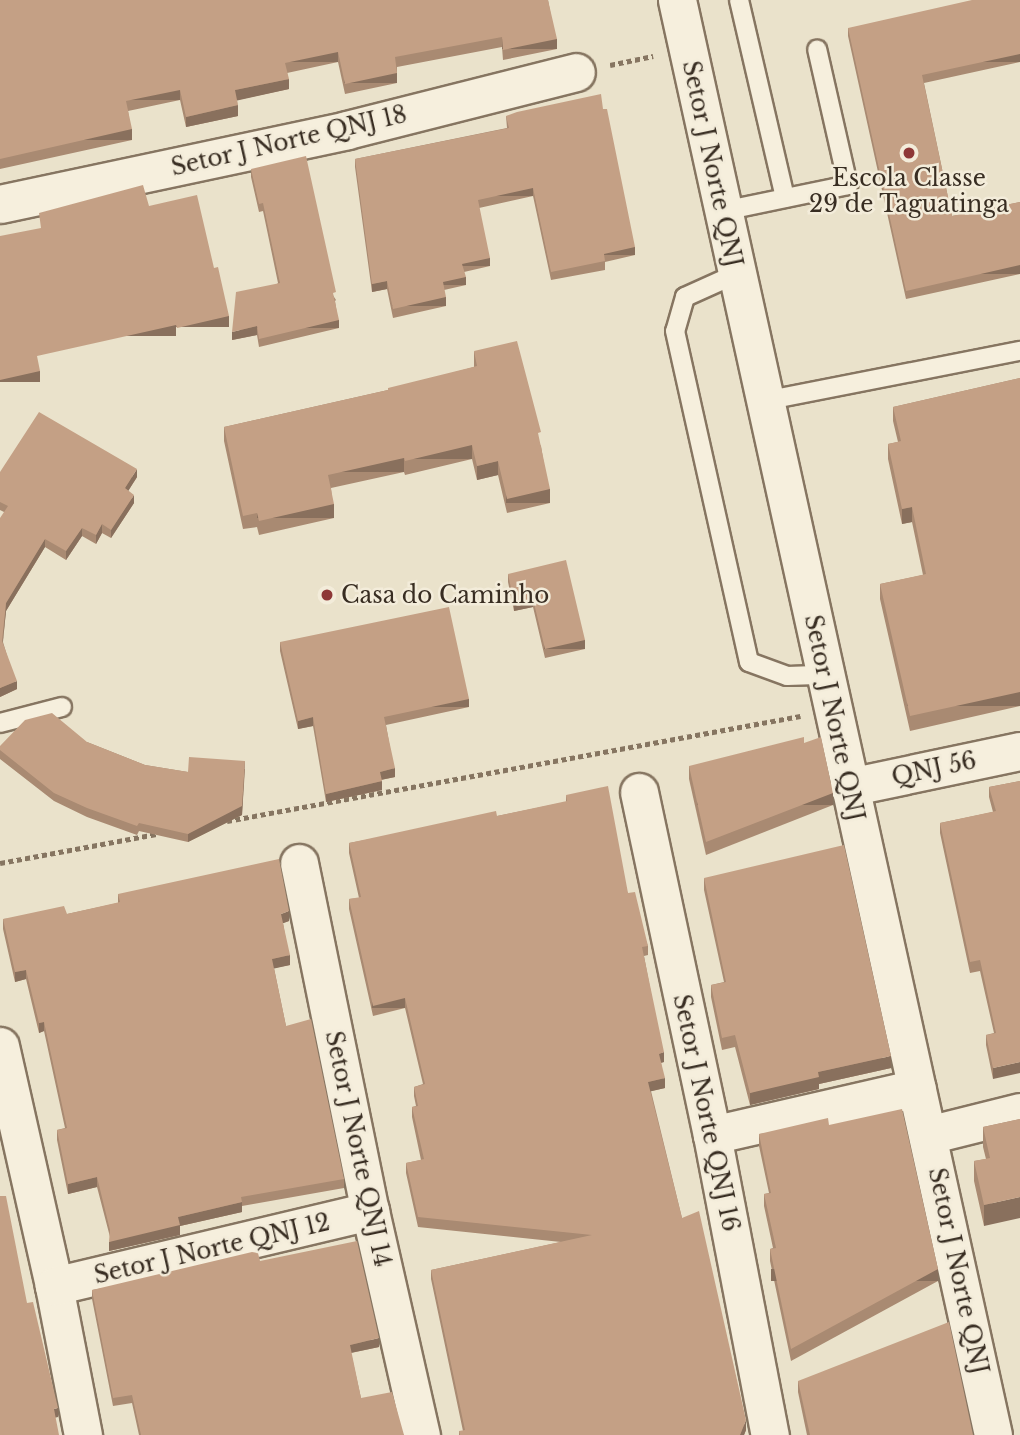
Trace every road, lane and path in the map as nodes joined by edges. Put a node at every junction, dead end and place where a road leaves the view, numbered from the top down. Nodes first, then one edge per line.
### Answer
1 (677, 0) edge
2 (739, 0) edge
3 (817, 49) dead end
4 (688, 50) junction
5 (576, 72) joint
6 (785, 198) junction
7 (0, 204) edge
8 (723, 211) junction
9 (736, 274) junction
10 (1020, 351) edge
11 (764, 401) junction
12 (828, 692) junction
13 (62, 707) dead end
14 (0, 723) edge
15 (1020, 751) edge
16 (849, 787) junction
17 (639, 792) dead end
18 (218, 822) edge
19 (164, 832) edge
20 (0, 863) edge
21 (299, 863) dead end
22 (0, 1046) edge
23 (918, 1088) junction
24 (1020, 1112) edge
25 (712, 1135) junction
26 (928, 1135) junction
27 (370, 1211) junction
28 (54, 1286) junction
29 (83, 1435) edge
30 (421, 1435) edge
31 (771, 1435) edge
32 (993, 1435) edge

1 - 4 street, Setor J Norte QNJ
2 - 6 lane
3 - 6 lane
4 - 5 path
4 - 8 street, Setor J Norte QNJ
5 - 7 street, Setor J Norte QNJ 18
6 - 8 lane
8 - 9 street, Setor J Norte QNJ
9 - 11 street, Setor J Norte QNJ
9 - 12 lane
10 - 11 lane
11 - 12 street, Setor J Norte QNJ
12 - 16 street, Setor J Norte QNJ
12 - 18 path
13 - 14 lane
15 - 16 street, QNJ 56
16 - 23 street, Setor J Norte QNJ
17 - 25 street, Setor J Norte QNJ 16
19 - 20 path
21 - 27 street, Setor J Norte QNJ 14
22 - 28 street
23 - 25 street
23 - 26 street, Setor J Norte QNJ
24 - 26 street
25 - 31 street, Setor J Norte QNJ 16
26 - 32 street, Setor J Norte QNJ
27 - 28 street, Setor J Norte QNJ 12
27 - 30 street, Setor J Norte QNJ 14
28 - 29 street

